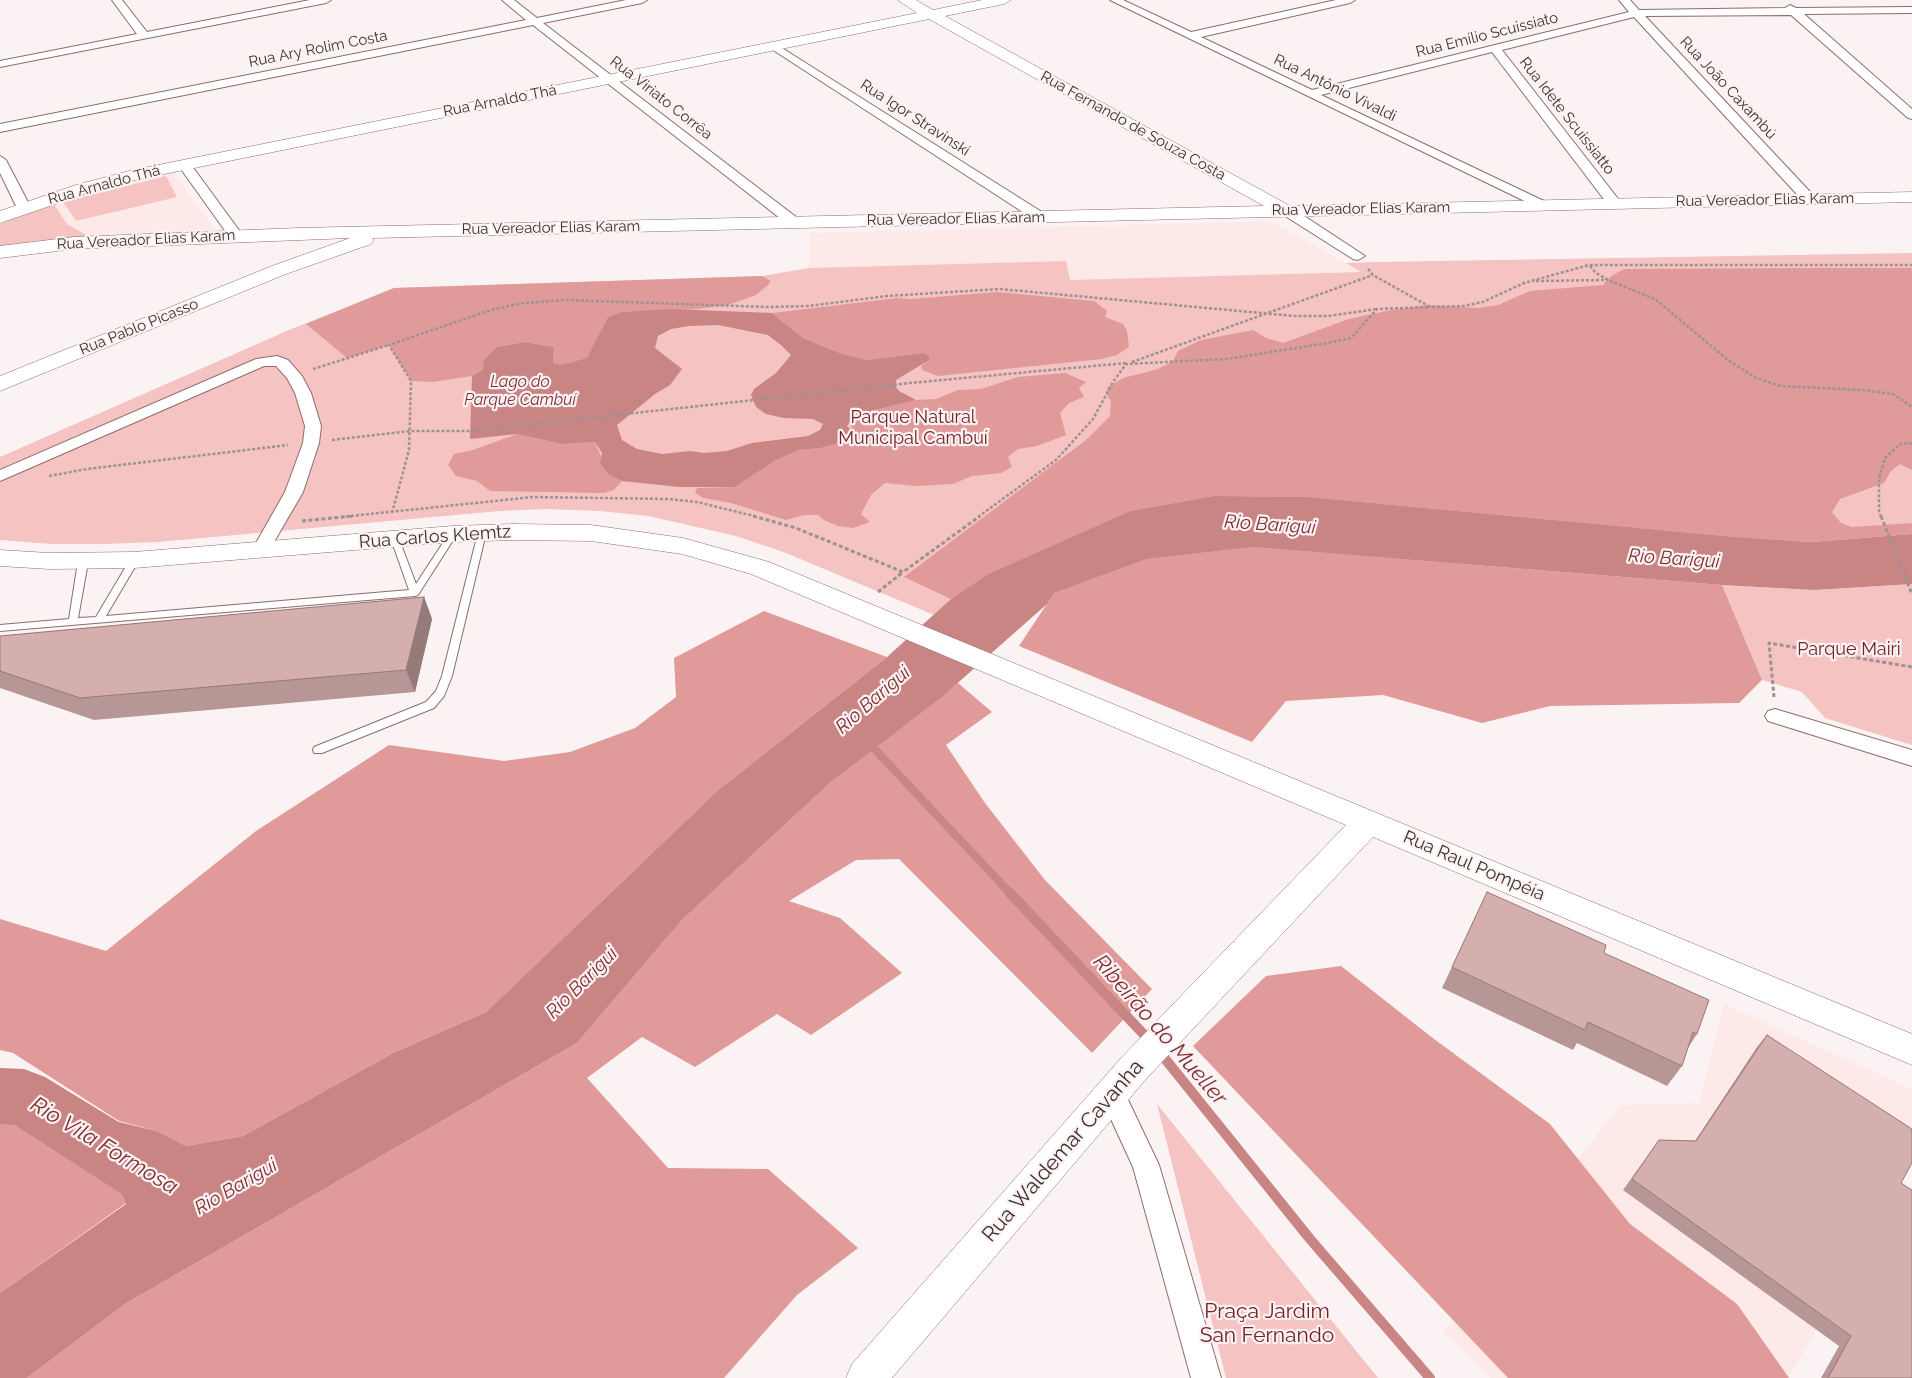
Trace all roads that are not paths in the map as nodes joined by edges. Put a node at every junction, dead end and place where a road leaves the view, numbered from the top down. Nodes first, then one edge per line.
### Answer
1 (117, 0) edge
2 (507, 0) edge
3 (642, 0) edge
4 (905, 0) edge
5 (1004, 0) edge
6 (1115, 0) edge
7 (1350, 0) edge
8 (1624, 0) edge
9 (1781, 0) edge
10 (318, 1) edge
11 (1912, 10) edge
12 (1794, 11) junction
13 (1636, 13) junction
14 (931, 15) junction
15 (535, 21) junction
16 (145, 36) junction
17 (1190, 36) junction
18 (774, 46) junction
19 (1495, 48) junction
20 (0, 64) edge
21 (610, 79) junction
22 (1310, 94) junction
23 (1912, 115) edge
24 (0, 128) edge
25 (1, 164) edge
26 (184, 165) junction
27 (1912, 197) edge
28 (1809, 199) junction
29 (1614, 204) junction
30 (1541, 205) junction
31 (24, 208) junction
32 (1287, 211) junction
33 (0, 216) edge
34 (1040, 217) junction
35 (795, 222) junction
36 (387, 232) junction
37 (298, 234) junction
38 (236, 236) junction
39 (0, 252) edge
40 (1358, 256) road end
41 (278, 270) junction
42 (0, 384) edge
43 (0, 476) edge
44 (482, 533) junction
45 (453, 534) junction
46 (395, 539) junction
47 (261, 550) junction
48 (0, 558) edge
49 (134, 560) junction
50 (84, 562) junction
51 (415, 593) junction
52 (99, 619) junction
53 (73, 622) junction
54 (0, 628) edge
55 (1036, 682) joint
56 (1776, 716) road end
57 (318, 750) dead end
58 (1912, 758) edge
59 (1369, 821) junction
60 (1912, 1050) edge
61 (1123, 1081) junction
62 (866, 1378) edge
63 (1206, 1378) edge

1 - 16 street
2 - 15 street, Rua Viriato Corrêa
3 - 15 street, Rua Ary Rolim Costa
4 - 14 main road, Rua Fernando de Souza Costa
5 - 14 main road, Rua Arnaldo Thá
6 - 17 street, Rua Antônio Vivaldi
7 - 17 street
8 - 13 street, Rua João Caxambú
9 - 12 street
10 - 16 street
11 - 12 street, Rua Emílio Scuissiato
12 - 13 street, Rua Emílio Scuissiato
12 - 23 street
13 - 19 street, Rua Emílio Scuissiato
13 - 28 street, Rua João Caxambú
14 - 18 main road, Rua Arnaldo Thá
14 - 32 main road, Rua Fernando de Souza Costa
15 - 21 street, Rua Viriato Corrêa
15 - 24 street, Rua Ary Rolim Costa
16 - 20 street
17 - 22 street, Rua Antônio Vivaldi
18 - 21 main road, Rua Arnaldo Thá
18 - 34 street, Rua Igor Stravinski
19 - 22 street, Rua Emílio Scuissiato
19 - 29 street, Rua Idete Scuissiatto
21 - 26 main road, Rua Arnaldo Thá
21 - 35 street, Rua Viriato Corrêa
22 - 30 street, Rua Antônio Vivaldi
25 - 31 street
26 - 31 main road, Rua Arnaldo Thá
26 - 38 street
27 - 28 main road, Rua Vereador Elias Karam
28 - 29 main road, Rua Vereador Elias Karam
29 - 30 main road, Rua Vereador Elias Karam
30 - 32 main road, Rua Vereador Elias Karam
31 - 33 main road, Rua Arnaldo Thá
32 - 34 main road, Rua Vereador Elias Karam
32 - 40 street, Rua Fernando de Souza Costa
34 - 35 main road, Rua Vereador Elias Karam
35 - 36 main road, Rua Vereador Elias Karam
36 - 37 main road, Rua Vereador Elias Karam
36 - 41 main road, Rua Pablo Picasso
37 - 38 main road, Rua Vereador Elias Karam
37 - 41 main road, Rua Pablo Picasso
38 - 39 main road, Rua Vereador Elias Karam
41 - 42 main road, Rua Pablo Picasso
43 - 47 street
44 - 45 main road, Rua Carlos Klemtz
44 - 55 main road, Rua Carlos Klemtz
44 - 57 lane
45 - 46 main road, Rua Carlos Klemtz
45 - 51 lane
46 - 47 main road, Rua Carlos Klemtz
46 - 51 lane
47 - 49 main road, Rua Carlos Klemtz
48 - 50 main road, Rua Carlos Klemtz
49 - 50 main road, Rua Carlos Klemtz
49 - 52 lane
50 - 53 lane
51 - 52 lane
52 - 53 lane
53 - 54 lane
55 - 59 main road, Rua Raul Pompéia
56 - 58 street
59 - 60 main road, Rua Raul Pompéia
59 - 61 main road, Rua Waldemar Cavanha
61 - 62 main road, Rua Waldemar Cavanha
61 - 63 street

